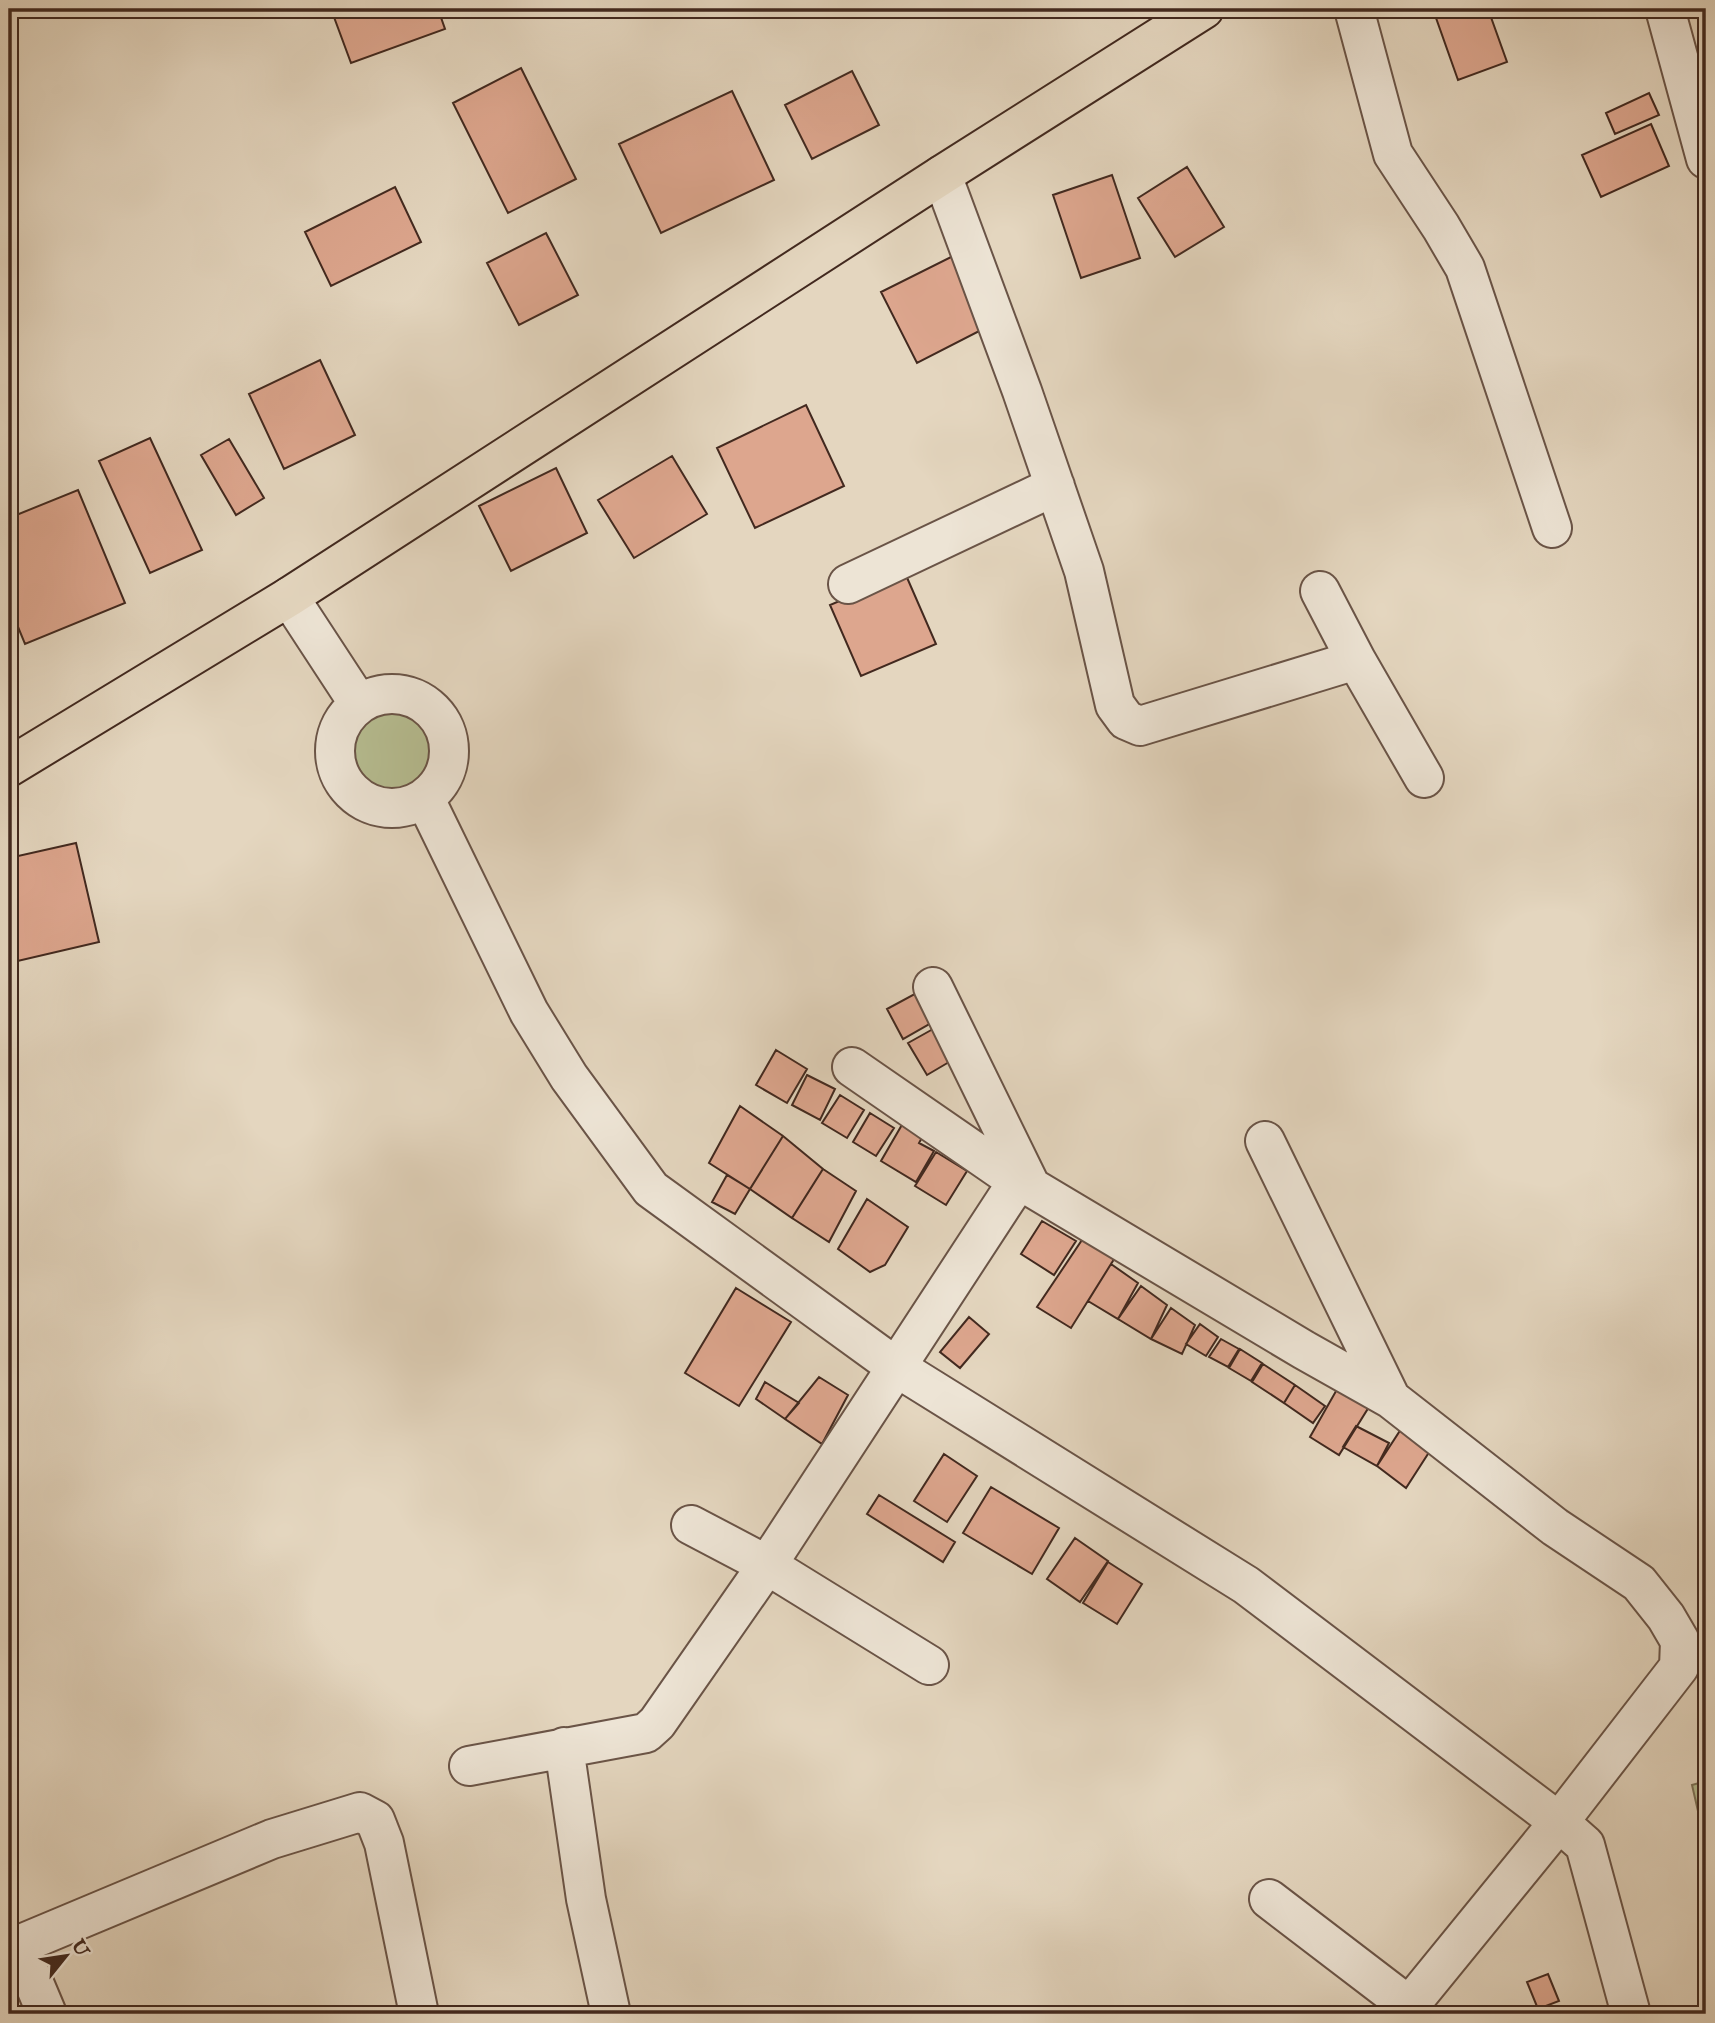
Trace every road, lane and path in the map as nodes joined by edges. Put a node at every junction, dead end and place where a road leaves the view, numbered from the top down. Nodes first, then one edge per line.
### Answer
1 (1204, 9) edge
2 (1354, 9) edge
3 (1665, 9) edge
4 (1706, 159) edge
5 (942, 175) junction
6 (1055, 486) junction
7 (1552, 528) dead end
8 (848, 584) dead end
9 (1320, 591) dead end
10 (289, 597) junction
11 (1356, 660) junction
12 (359, 704) junction
13 (9, 767) edge
14 (1424, 778) dead end
15 (425, 799) junction
16 (933, 987) dead end
17 (852, 1067) dead end
18 (1265, 1141) dead end
19 (1026, 1185) junction
20 (896, 1367) junction
21 (1391, 1399) junction
22 (691, 1525) dead end
23 (767, 1565) junction
24 (929, 1665) dead end
25 (1693, 1667) edge
26 (564, 1747) junction
27 (469, 1766) dead end
28 (1559, 1822) junction
29 (1269, 1899) dead end
30 (13, 1947) edge
31 (1408, 2010) edge
32 (47, 2014) edge
33 (419, 2014) edge
34 (611, 2014) edge
35 (1631, 2014) edge

1 - 5 highway
2 - 7 street
3 - 4 street
5 - 6 street
5 - 10 highway
6 - 8 street
6 - 11 street
9 - 11 street
10 - 12 street
10 - 13 highway
11 - 14 street
12 - 15 street
12 - 15 street
15 - 20 street
16 - 19 street
17 - 19 street
18 - 21 street
19 - 20 street
19 - 21 street
20 - 23 street
20 - 28 street
21 - 25 street
22 - 23 street
23 - 24 street
23 - 26 street
25 - 28 street
26 - 27 street
26 - 34 street
28 - 31 street
28 - 35 street
29 - 31 street
30 - 32 street
30 - 33 street

